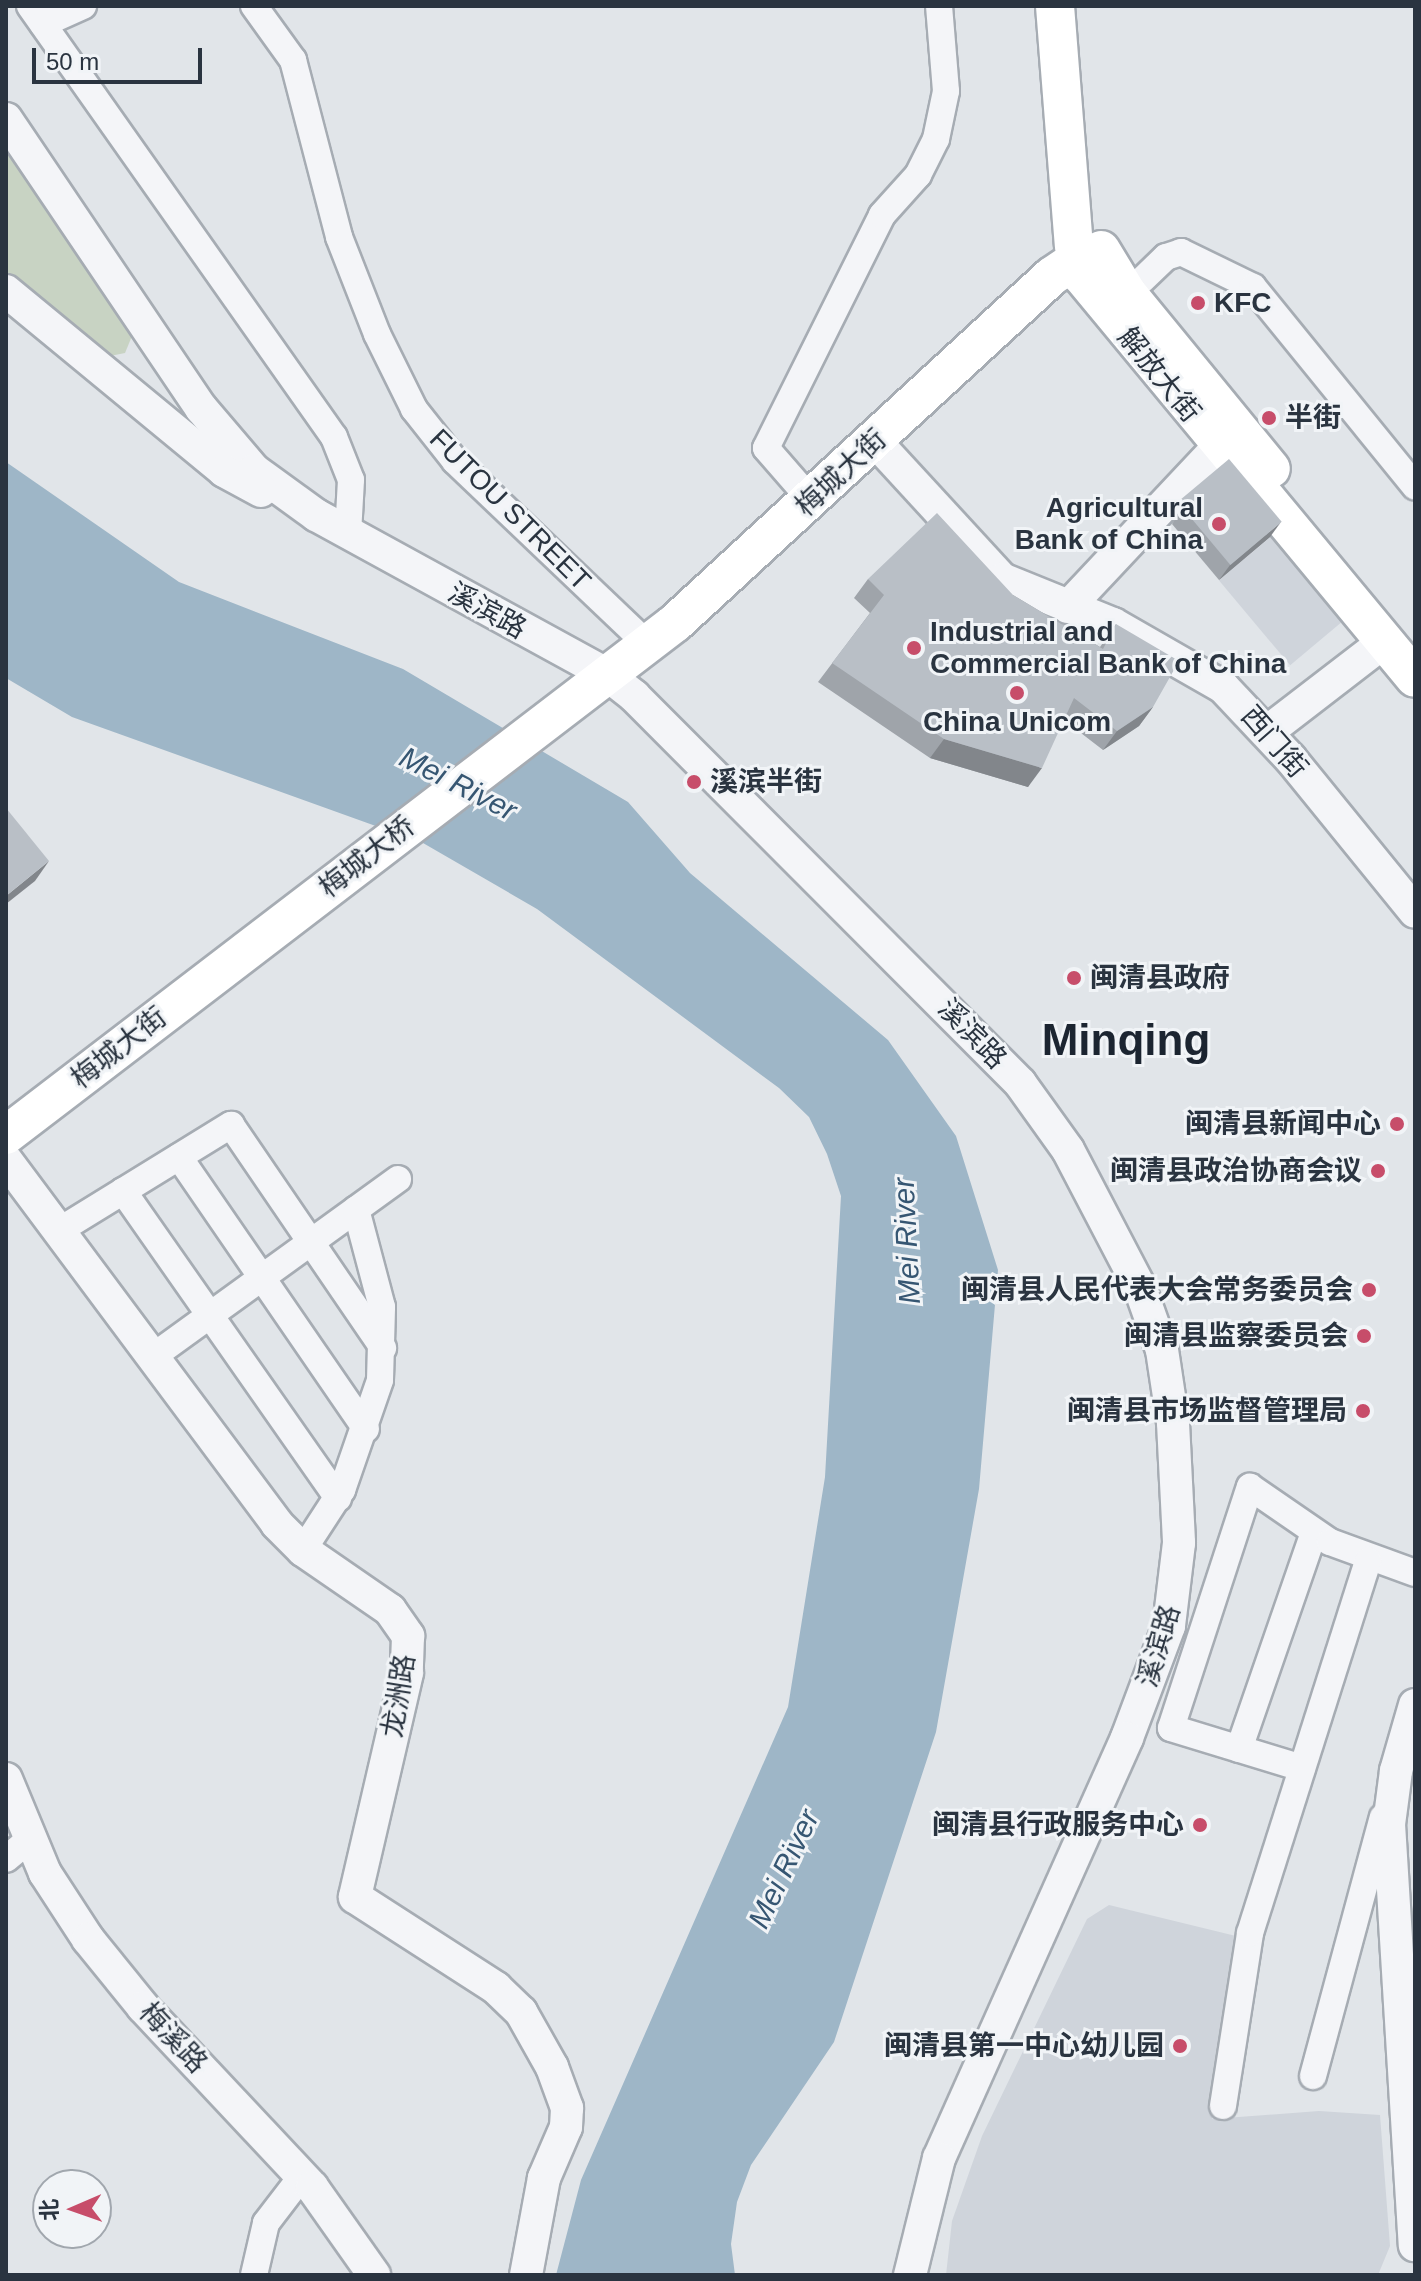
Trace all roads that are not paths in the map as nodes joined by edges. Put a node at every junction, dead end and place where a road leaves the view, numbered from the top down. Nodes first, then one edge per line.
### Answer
1 (83, 6) edge
2 (254, 6) edge
3 (939, 6) edge
4 (1055, 6) edge
5 (1076, 6) edge
6 (36, 15) edge
7 (6, 119) edge
8 (1089, 258) junction
9 (1142, 280) dead end
10 (6, 291) edge
11 (875, 441) junction
12 (1218, 447) junction
13 (1415, 486) edge
14 (812, 501) junction
15 (316, 515) junction
16 (348, 533) junction
17 (1068, 607) junction
18 (1400, 643) edge
19 (647, 644) junction
20 (1415, 678) edge
21 (592, 684) junction
22 (1267, 732) junction
23 (1415, 912) edge
24 (231, 962) joint
25 (6, 1135) edge
26 (179, 1157) junction
27 (6, 1160) edge
28 (398, 1179) dead end
29 (123, 1191) junction
30 (356, 1209) junction
31 (60, 1230) junction
32 (311, 1241) junction
33 (262, 1277) junction
34 (210, 1315) junction
35 (383, 1348) junction
36 (155, 1355) junction
37 (366, 1429) junction
38 (338, 1498) junction
39 (1314, 1533) junction
40 (303, 1550) junction
41 (1368, 1560) junction
42 (1415, 1573) edge
43 (1415, 1705) edge
44 (1239, 1749) junction
45 (1302, 1768) junction
46 (1396, 1771) junction
47 (6, 1779) edge
48 (17, 1850) edge
49 (1313, 2076) dead end
50 (1223, 2106) dead end
51 (302, 2176) junction
52 (1415, 2245) edge
53 (254, 2275) edge
54 (374, 2275) edge
55 (526, 2275) edge
56 (910, 2275) edge

1 - 6 street
2 - 19 street, FUTOU STREET
3 - 14 street
4 - 8 main road, 解放大街
5 - 8 main road, 解放大街
6 - 16 street
7 - 15 street, 溪滨路
8 - 11 main road, 梅城大街
8 - 12 main road, 解放大街
8 - 18 main road, 解放大街
9 - 13 street
10 - 15 street
11 - 14 main road, 梅城大街
11 - 17 street, 西门街
12 - 17 street
12 - 18 main road, 解放大街
14 - 19 main road, 梅城大街
15 - 16 street, 溪滨路
16 - 21 street, 溪滨路
17 - 22 street, 西门街
18 - 20 main road, 解放大街
18 - 22 street
19 - 21 main road, 梅城大街
21 - 24 main road, 梅城大桥
21 - 56 street, 溪滨路
22 - 23 street, 西门街
24 - 25 main road, 梅城大街
26 - 29 street
26 - 32 street
26 - 33 street
27 - 31 street, 龙洲路
28 - 30 street
29 - 31 street
29 - 34 street
30 - 32 street
30 - 35 street
31 - 36 street, 龙洲路
32 - 33 street
32 - 35 street
33 - 34 street
33 - 37 street
34 - 36 street
34 - 38 street
35 - 37 street
36 - 40 street, 龙洲路
37 - 38 street
38 - 40 street
39 - 41 street
39 - 44 street
39 - 44 street
40 - 55 street, 龙洲路
41 - 42 street
41 - 45 street
43 - 46 street
44 - 45 street
45 - 50 street
46 - 49 street
46 - 52 street
47 - 48 street, 梅溪路
48 - 51 street, 梅溪路
51 - 53 street
51 - 54 street, 梅溪路

